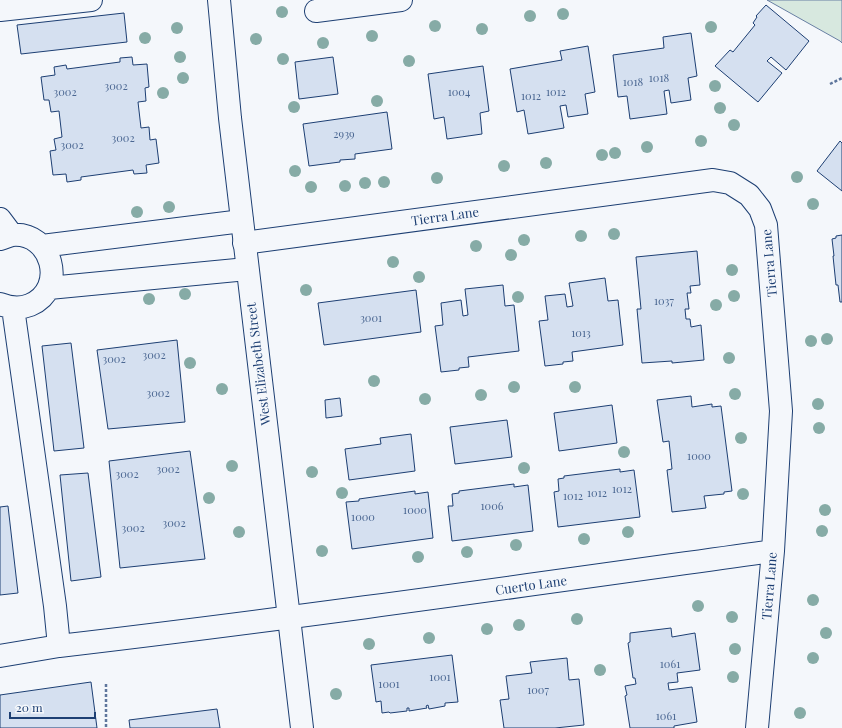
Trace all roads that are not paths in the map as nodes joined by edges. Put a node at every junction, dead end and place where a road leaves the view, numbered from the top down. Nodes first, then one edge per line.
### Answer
1 (91, 0) edge
2 (219, 0) edge
3 (401, 0) edge
4 (0, 10) edge
5 (316, 11) dead end
6 (242, 221) junction
7 (4, 231) edge
8 (244, 243) junction
9 (42, 246) junction
10 (247, 269) junction
11 (49, 288) junction
12 (7, 306) edge
13 (773, 551) junction
14 (289, 618) junction
15 (59, 646) junction
16 (0, 656) edge
17 (302, 728) edge
18 (757, 728) edge

1 - 4 street
2 - 6 street, West Elizabeth Street
3 - 5 street
6 - 8 street, West Elizabeth Street
6 - 9 street
7 - 9 street
8 - 10 street, West Elizabeth Street
8 - 13 street, Tierra Lane
9 - 11 street
10 - 11 street
10 - 14 street, West Elizabeth Street
11 - 12 street
12 - 15 street
13 - 14 street, Cuerto Lane
13 - 18 street, Tierra Lane
14 - 15 street, Cuerto Lane
14 - 17 street, West Elizabeth Street
15 - 16 street, Cuerto Lane

